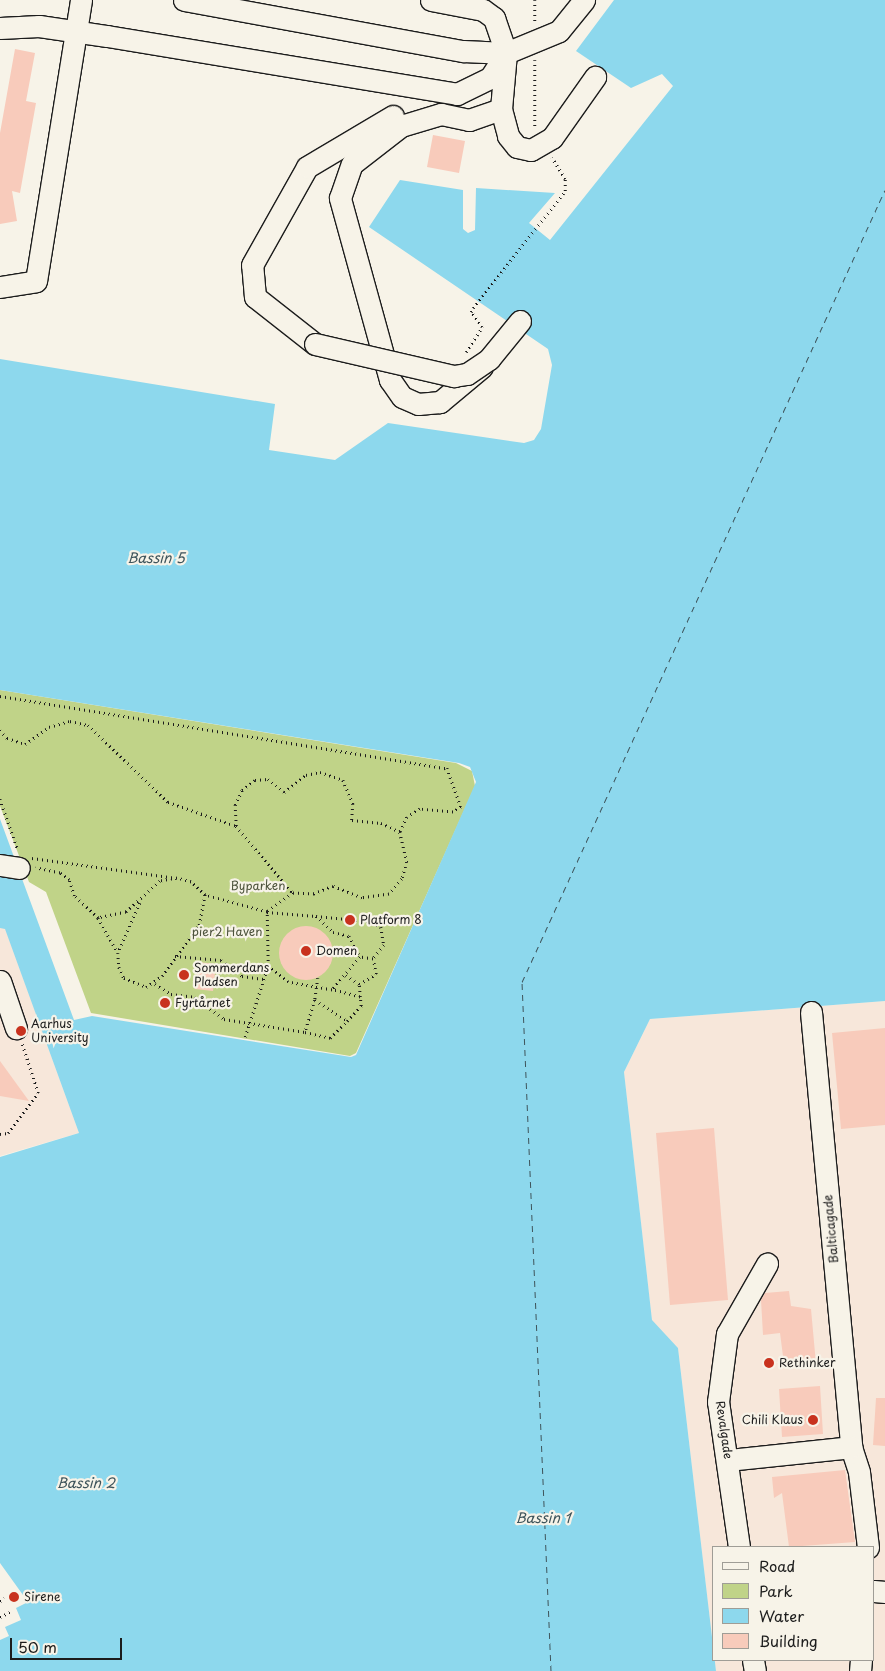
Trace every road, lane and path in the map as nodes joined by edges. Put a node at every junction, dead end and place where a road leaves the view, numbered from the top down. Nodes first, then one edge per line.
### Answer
1 (81, 0) edge
2 (184, 0) edge
3 (431, 0) edge
4 (535, 0) edge
5 (584, 0) edge
6 (0, 28) edge
7 (76, 32) junction
8 (535, 40) junction
9 (506, 53) junction
10 (595, 77) dead end
11 (501, 110) junction
12 (440, 114) junction
13 (358, 134) junction
14 (379, 139) junction
15 (543, 144) junction
16 (0, 286) edge
17 (473, 308) dead end
18 (0, 696) edge
19 (0, 730) edge
20 (0, 799) edge
21 (236, 826) junction
22 (400, 832) junction
23 (10, 866) edge
24 (177, 878) junction
25 (293, 893) junction
26 (205, 895) junction
27 (140, 902) junction
28 (267, 912) junction
29 (316, 916) junction
30 (98, 918) junction
31 (118, 953) junction
32 (175, 956) junction
33 (360, 957) junction
34 (373, 959) junction
35 (268, 966) junction
36 (346, 975) junction
37 (318, 978) dead end
38 (264, 979) junction
39 (0, 981) edge
40 (155, 984) junction
41 (359, 984) junction
42 (318, 988) junction
43 (332, 990) junction
44 (360, 997) junction
45 (315, 1000) junction
46 (811, 1012) dead end
47 (347, 1021) junction
48 (247, 1026) junction
49 (16, 1028) joint
50 (305, 1032) junction
51 (245, 1037) dead end
52 (0, 1134) edge
53 (766, 1264) dead end
54 (851, 1446) junction
55 (728, 1460) junction
56 (739, 1546) edge
57 (868, 1546) edge
58 (4, 1598) dead end
59 (0, 1601) edge
60 (10, 1612) dead end
61 (0, 1617) edge

1 - 7 street
2 - 9 street
3 - 9 street
4 - 8 path
5 - 8 street
6 - 7 street
7 - 9 street
7 - 16 street
8 - 9 street
8 - 15 path
9 - 11 street
10 - 15 street
11 - 12 street
11 - 15 street
12 - 13 street
12 - 14 street
13 - 14 street
13 - 14 street, bridge
15 - 17 path
18 - 22 path
19 - 21 path
20 - 24 path
21 - 22 path
21 - 25 path
22 - 25 path
23 - 30 path
24 - 26 path
24 - 27 path
25 - 28 path
26 - 28 path
26 - 32 path
27 - 30 path
27 - 31 path
28 - 29 path
28 - 35 path
29 - 33 path
29 - 34 path
30 - 31 path
31 - 40 path
32 - 38 path
32 - 40 path
33 - 34 path
33 - 36 path
34 - 41 path
35 - 38 path
35 - 42 path
36 - 41 path
36 - 43 path
37 - 42 path
38 - 48 path
39 - 49 street
40 - 48 path
41 - 44 path
42 - 43 path
42 - 45 path
43 - 44 path
44 - 47 path
45 - 47 path
45 - 50 path
46 - 54 street, Balticagade
47 - 50 path
48 - 50 path
48 - 51 path
49 - 52 path
53 - 55 street, Revalgade
54 - 55 street
54 - 57 street, Balticagade
55 - 56 street, Revalgade
58 - 59 path
60 - 61 path

